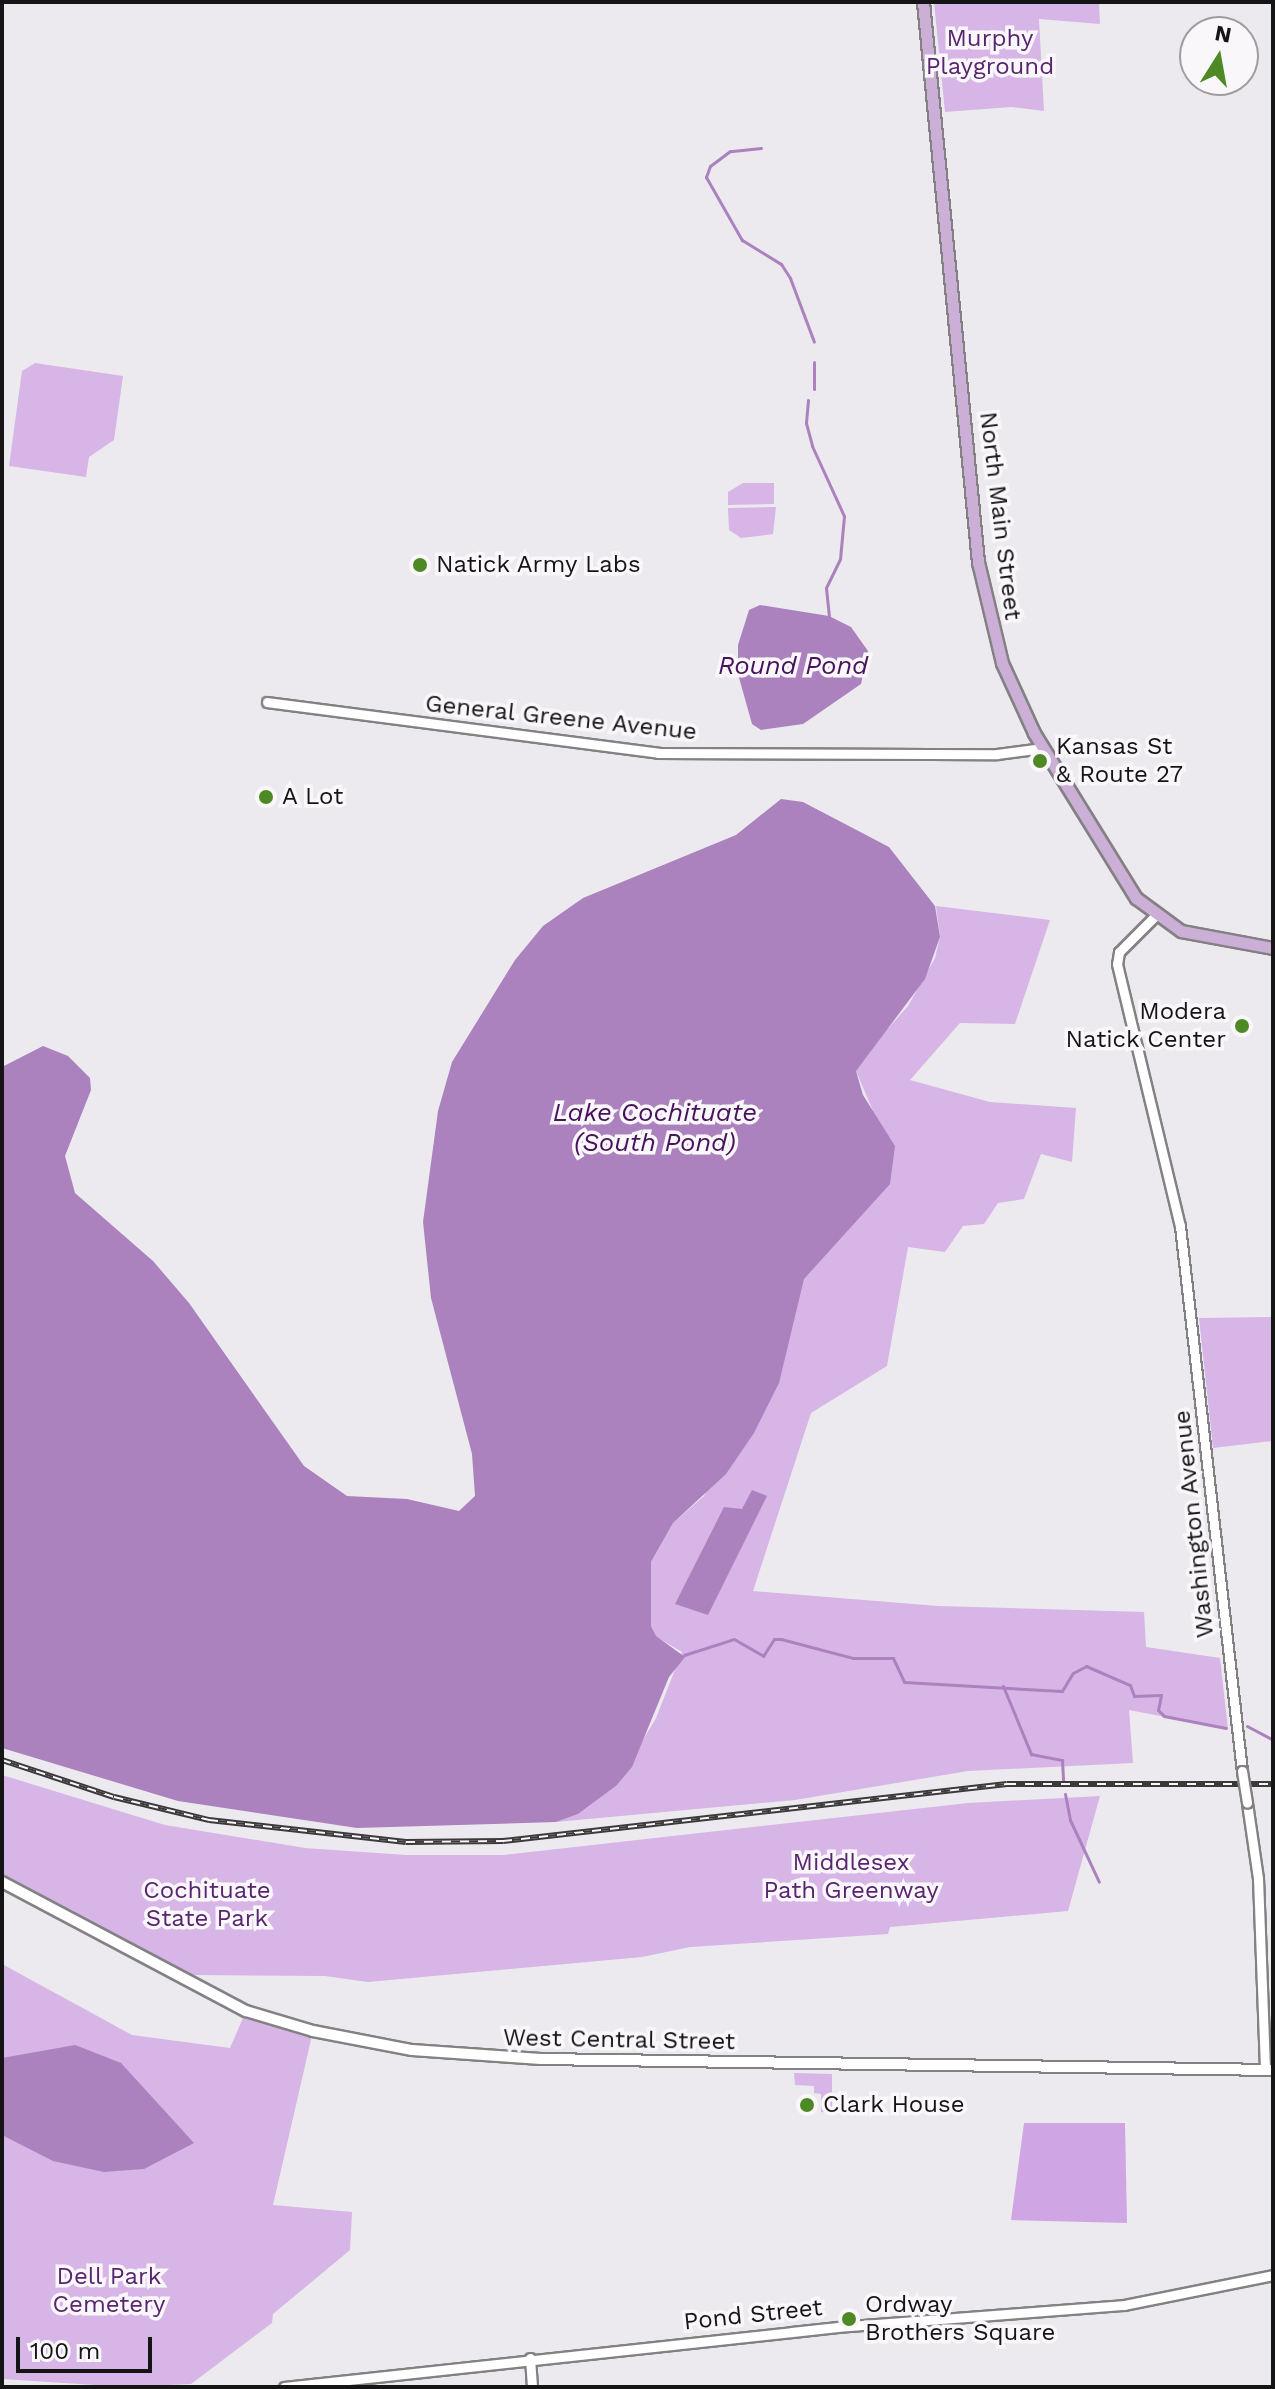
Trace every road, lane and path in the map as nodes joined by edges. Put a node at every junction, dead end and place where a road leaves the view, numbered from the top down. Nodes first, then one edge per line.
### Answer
1 (923, 2) edge
2 (267, 702) dead end
3 (1043, 748) junction
4 (1155, 916) junction
5 (1273, 948) edge
6 (2, 1882) edge
7 (1269, 2070) edge
8 (1273, 2275) edge
9 (530, 2358) junction
10 (284, 2387) edge
11 (532, 2387) edge

1 - 3 main road, North Main Street
2 - 3 street, General Greene Avenue
3 - 4 main road, North Main Street
4 - 5 main road, North Main Street
4 - 7 street, Washington Avenue, bridge
6 - 7 main road, West Central Street
8 - 9 street, Pond Street
9 - 10 street, Pond Street
9 - 11 street

